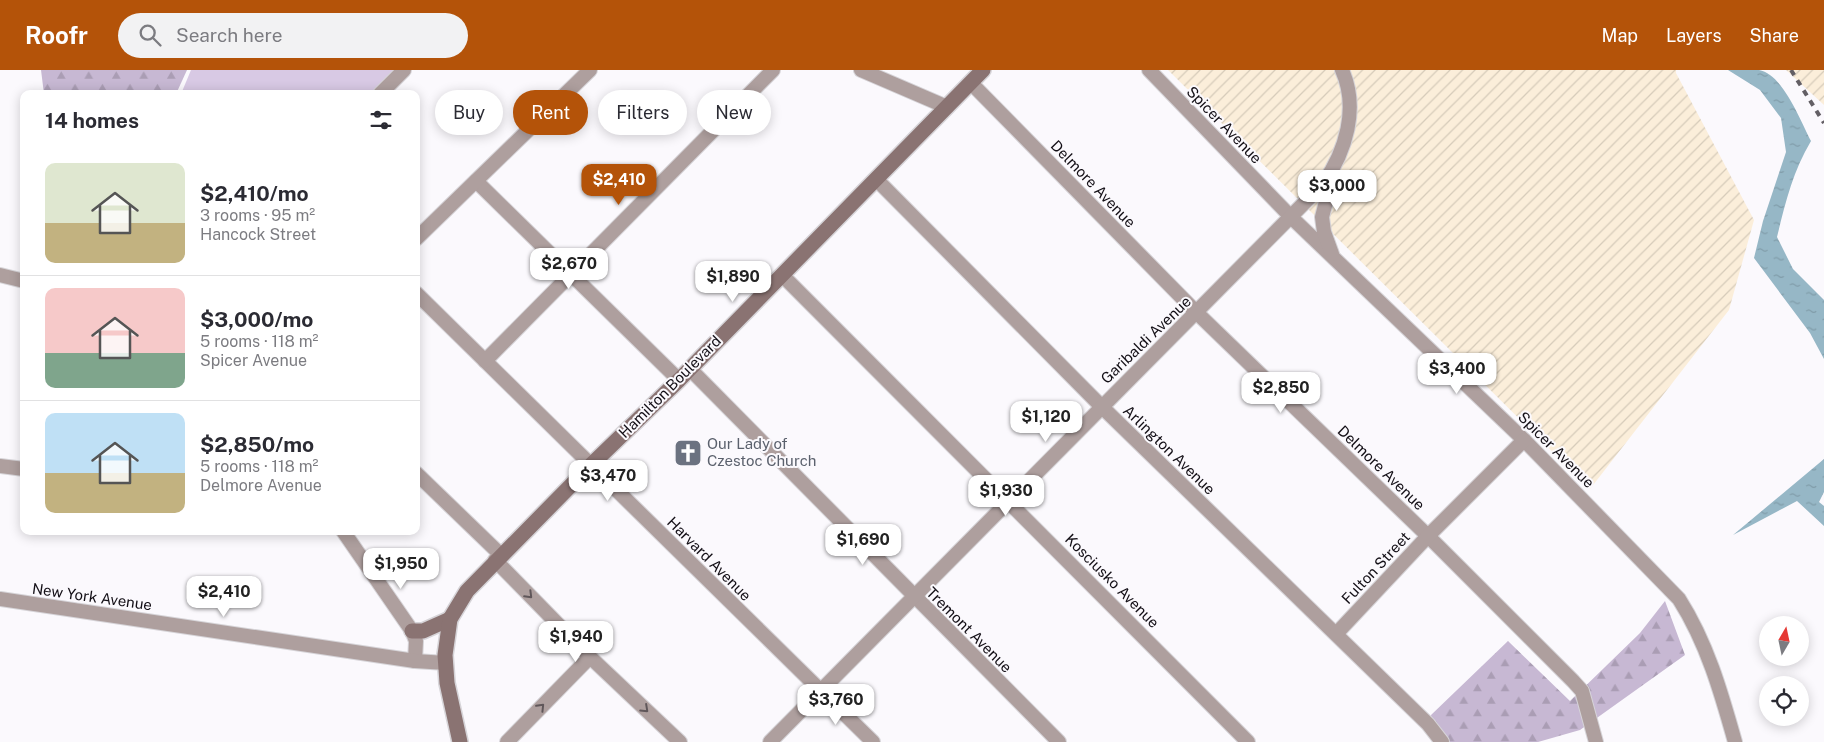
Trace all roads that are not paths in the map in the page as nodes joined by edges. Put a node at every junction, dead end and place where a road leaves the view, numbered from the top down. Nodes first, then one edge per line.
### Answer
1 (404, 70) edge
2 (590, 70) edge
3 (773, 70) edge
4 (861, 70) edge
5 (983, 70) edge
6 (1149, 70) edge
7 (1342, 70) edge
8 (971, 82) junction
9 (384, 90) edge
10 (947, 107) junction
11 (1332, 171) junction
12 (876, 179) junction
13 (476, 181) junction
14 (1292, 218) junction
15 (420, 236) edge
16 (1333, 257) junction
17 (572, 273) junction
18 (0, 275) edge
19 (782, 275) junction
20 (20, 280) edge
21 (420, 297) edge
22 (1197, 313) junction
23 (485, 361) junction
24 (690, 369) junction
25 (679, 380) junction
26 (1101, 406) junction
27 (1524, 440) junction
28 (591, 465) junction
29 (0, 466) edge
30 (20, 468) edge
31 (420, 477) edge
32 (1010, 501) junction
33 (346, 535) edge
34 (1428, 536) junction
35 (498, 558) junction
36 (914, 597) junction
37 (0, 599) edge
38 (450, 619) junction
39 (412, 631) junction
40 (1336, 634) junction
41 (590, 657) junction
42 (414, 661) junction
43 (446, 663) junction
44 (820, 690) junction
45 (460, 742) edge
46 (507, 742) edge
47 (680, 742) edge
48 (770, 742) edge
49 (873, 742) edge
50 (1059, 742) edge
51 (1248, 742) edge
52 (1442, 742) edge
53 (1596, 742) edge
54 (1735, 742) edge

1 - 9 street
2 - 13 street
3 - 17 street
4 - 10 street
5 - 8 main road, Hamilton Boulevard
6 - 14 street, Spicer Avenue
7 - 11 street
8 - 10 main road, Hamilton Boulevard
8 - 22 street, Delmore Avenue
10 - 12 main road, Hamilton Boulevard
11 - 14 street, Garibaldi Avenue
11 - 16 street
12 - 19 main road, Hamilton Boulevard
12 - 26 street, Arlington Avenue
13 - 15 street
13 - 17 street
14 - 16 street, Spicer Avenue
14 - 22 street, Garibaldi Avenue
16 - 27 street, Spicer Avenue
17 - 23 street
17 - 25 street
18 - 20 street
19 - 24 main road, Hamilton Boulevard
19 - 32 street, Kosciusko Avenue
21 - 23 street, Harvard Avenue
22 - 26 street, Garibaldi Avenue
22 - 34 street, Delmore Avenue
23 - 28 street, Harvard Avenue
24 - 25 main road, Hamilton Boulevard
24 - 36 street, Tremont Avenue
25 - 28 main road, Hamilton Boulevard
26 - 32 street, Garibaldi Avenue
26 - 40 street, Arlington Avenue
27 - 34 street, Fulton Street
27 - 54 street, Spicer Avenue
28 - 35 main road, Hamilton Boulevard
28 - 44 street, Harvard Avenue
29 - 30 street
31 - 35 street
32 - 36 street, Garibaldi Avenue
32 - 51 street, Kosciusko Avenue
33 - 39 street
34 - 40 street, Fulton Street
34 - 53 street, Delmore Avenue
35 - 38 main road, Hamilton Boulevard
35 -> 41 street
36 - 44 street, Garibaldi Avenue
36 - 50 street, Tremont Avenue
37 - 42 street, New York Avenue
38 - 39 main road
38 - 43 main road, Hamilton Boulevard
39 - 42 street
40 - 52 street, Arlington Avenue
46 -> 41 street
41 -> 47 street
42 - 43 street, New York Avenue
43 - 45 main road, Hamilton Boulevard
44 - 48 street, Garibaldi Avenue
44 - 49 street, Harvard Avenue

